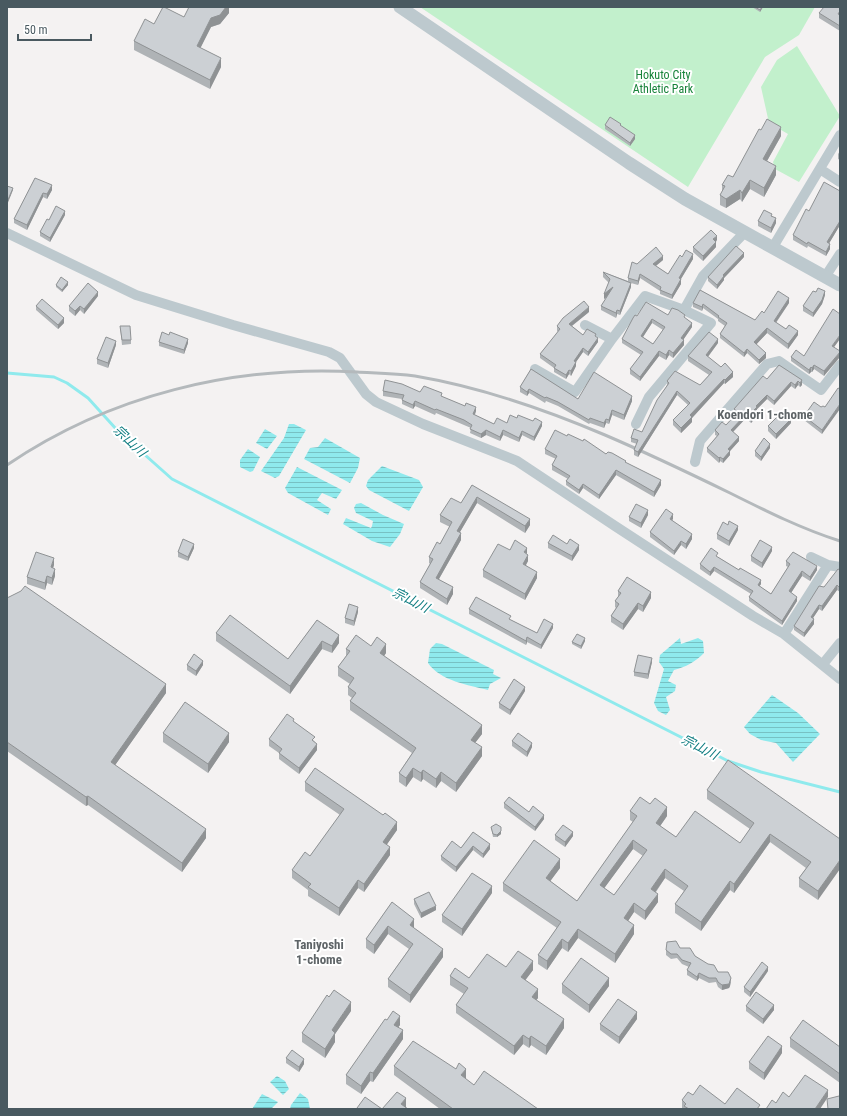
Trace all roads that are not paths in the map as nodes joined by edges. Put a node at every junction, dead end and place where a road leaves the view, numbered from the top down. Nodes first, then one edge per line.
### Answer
1 (400, 7) edge
2 (840, 135) edge
3 (820, 169) junction
4 (840, 182) edge
5 (745, 232) junction
6 (7, 233) edge
7 (773, 247) junction
8 (840, 254) edge
9 (825, 277) junction
10 (840, 285) edge
11 (684, 310) junction
12 (585, 325) dead end
13 (612, 339) junction
14 (840, 365) edge
15 (535, 369) dead end
16 (636, 424) dead end
17 (695, 462) dead end
18 (810, 557) dead end
19 (828, 566) junction
20 (840, 567) edge
21 (784, 634) junction
22 (840, 642) edge
23 (823, 664) junction
24 (840, 678) edge

1 - 5 street
2 - 3 street
3 - 4 street
3 - 7 street
5 - 7 street
5 - 11 street
6 - 21 street
7 - 9 street
8 - 9 street
9 - 10 street
11 - 13 street
11 - 16 street
12 - 13 street
13 - 15 street
14 - 17 street
18 - 19 street
19 - 20 street
19 - 21 street
21 - 23 street
22 - 23 street
23 - 24 street

